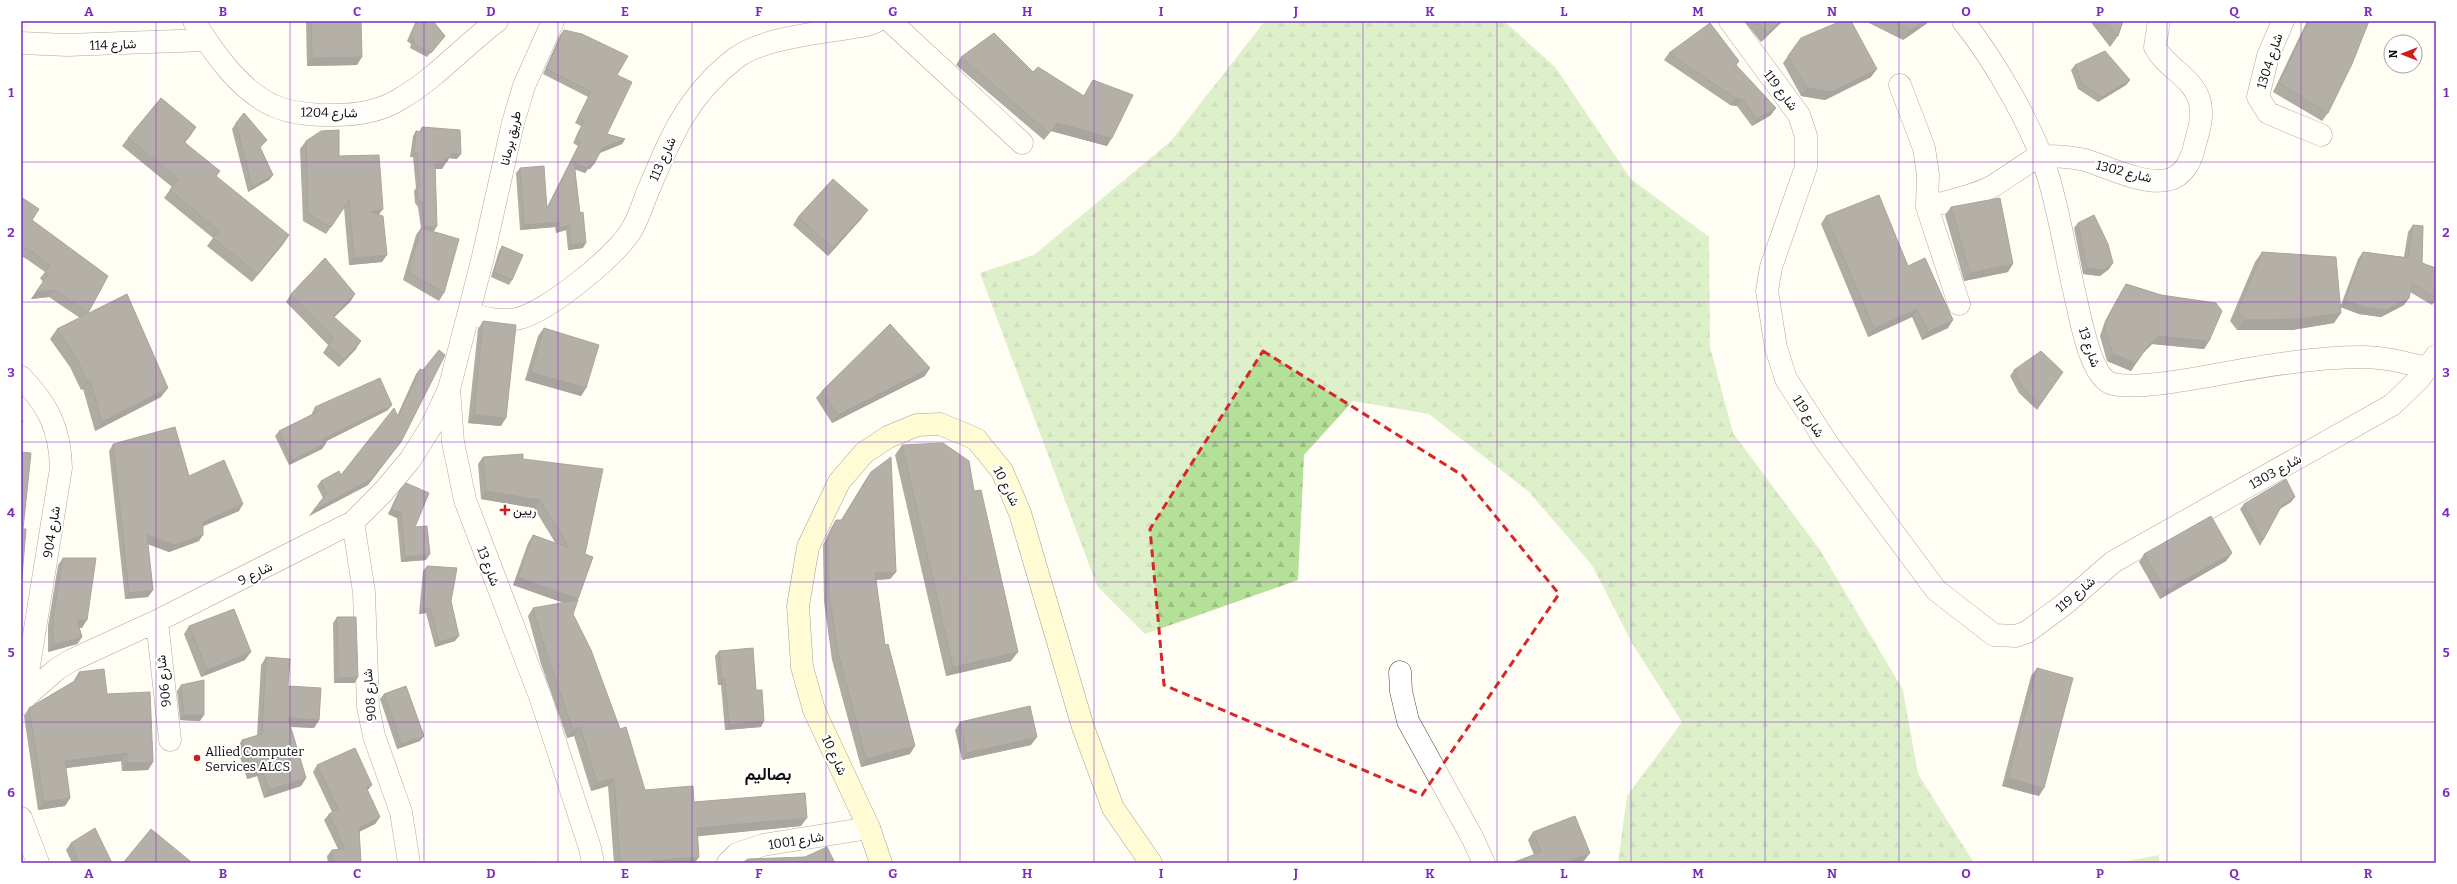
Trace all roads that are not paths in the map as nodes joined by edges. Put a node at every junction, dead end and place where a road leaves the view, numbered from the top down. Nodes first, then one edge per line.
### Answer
1 (194, 21) edge
2 (497, 21) edge
3 (553, 21) edge
4 (877, 21) edge
5 (890, 21) edge
6 (1730, 21) edge
7 (1963, 21) edge
8 (2159, 21) edge
9 (2283, 21) edge
10 (205, 40) junction
11 (21, 43) edge
12 (1900, 85) dead end
13 (2321, 135) dead end
14 (1022, 143) dead end
15 (2041, 156) junction
16 (1927, 207) junction
17 (482, 261) joint
18 (1959, 304) dead end
19 (469, 314) junction
20 (2432, 362) edge
21 (21, 376) edge
22 (449, 389) junction
23 (352, 522) junction
24 (2113, 562) joint
25 (157, 621) junction
26 (1400, 672) dead end
27 (22, 704) edge
28 (170, 740) dead end
29 (21, 818) edge
30 (868, 828) junction
31 (38, 863) edge
32 (409, 863) edge
33 (593, 863) edge
34 (728, 863) edge
35 (881, 863) edge
36 (1151, 863) edge
37 (1484, 863) edge

1 - 10 street, شارع 1204
2 - 10 street, شارع 1204
3 - 17 street, طريق برمانا
4 - 19 street, شارع 113
5 - 14 street
6 - 24 street, شارع 119
7 - 15 street, شارع 13
8 - 15 street, شارع 1302
9 - 13 street, شارع 1304
10 - 11 street, شارع 114
12 - 16 street
15 - 16 street
15 - 20 street, شارع 13
16 - 18 street
17 - 19 street, شارع 13
19 - 22 street, شارع 13
20 - 24 street, شارع 1303
21 - 27 street, شارع 904
22 - 23 street, شارع 9
22 - 33 street, شارع 13
23 - 25 street, شارع 9
23 - 32 street, شارع 908
25 - 27 street, شارع 9
25 - 28 street, شارع 906
26 - 37 street
29 - 31 street
30 - 34 street, شارع 1001
30 - 35 main road, شارع 10
30 - 36 main road, شارع 10

